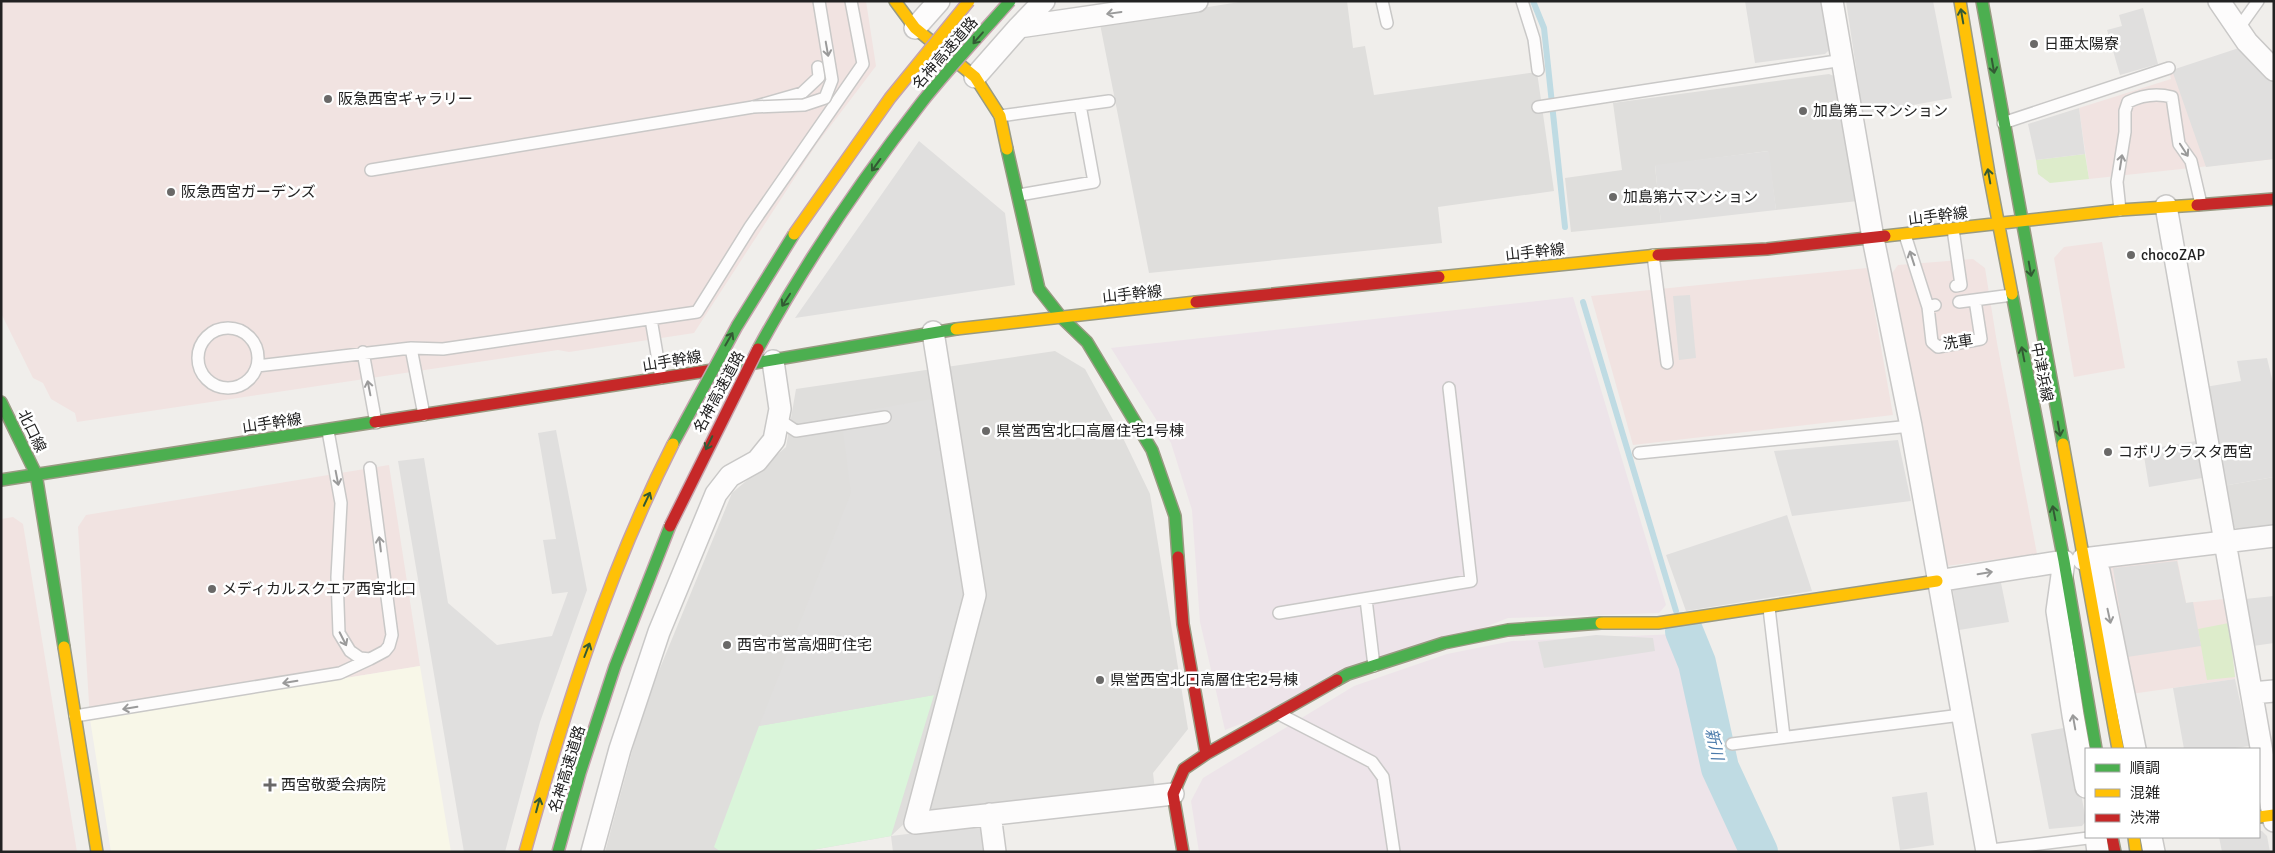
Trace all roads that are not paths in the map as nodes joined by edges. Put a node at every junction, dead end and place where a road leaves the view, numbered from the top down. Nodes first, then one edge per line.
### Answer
1 (819, 1) edge
2 (851, 1) edge
3 (895, 1) edge
4 (939, 1) edge
5 (969, 1) edge
6 (1010, 1) edge
7 (1044, 1) edge
8 (1197, 1) edge
9 (1382, 1) edge
10 (1522, 1) edge
11 (1832, 1) edge
12 (1960, 1) edge
13 (1982, 1) edge
14 (2219, 1) edge
15 (2258, 1) edge
16 (1387, 24) dead end
17 (1019, 27) junction
18 (915, 28) junction
19 (2238, 29) junction
20 (1843, 60) junction
21 (818, 67) dead end
22 (2169, 68) dead end
23 (1538, 70) dead end
24 (2274, 70) edge
25 (975, 77) junction
26 (1109, 101) dead end
27 (1080, 105) junction
28 (753, 107) junction
29 (1538, 107) dead end
30 (1000, 116) junction
31 (2004, 123) junction
32 (372, 170) dead end
33 (1019, 195) junction
34 (2274, 199) edge
35 (2166, 206) junction
36 (2202, 206) junction
37 (2120, 210) junction
38 (2021, 221) junction
39 (1998, 224) junction
40 (1953, 229) junction
41 (1905, 234) junction
42 (1874, 238) junction
43 (1653, 255) junction
44 (1956, 286) dead end
45 (2012, 295) junction
46 (1975, 300) junction
47 (1959, 302) dead end
48 (1061, 317) junction
49 (651, 319) junction
50 (933, 332) junction
51 (411, 348) junction
52 (363, 352) junction
53 (773, 361) junction
54 (1667, 363) dead end
55 (257, 366) junction
56 (661, 378) junction
57 (1449, 388) dead end
58 (1, 402) edge
59 (424, 415) junction
60 (885, 418) dead end
61 (778, 419) junction
62 (376, 423) junction
63 (1911, 426) junction
64 (328, 431) junction
65 (1639, 453) dead end
66 (370, 468) dead end
67 (36, 474) junction
68 (1, 480) edge
69 (2274, 536) edge
70 (2226, 541) junction
71 (2074, 560) junction
72 (1937, 581) junction
73 (1366, 599) junction
74 (1769, 608) junction
75 (1279, 614) dead end
76 (370, 659) junction
77 (1374, 666) junction
78 (2274, 691) edge
79 (2252, 694) junction
80 (1278, 713) junction
81 (1961, 715) junction
82 (75, 716) junction
83 (1784, 737) junction
84 (1732, 744) dead end
85 (2096, 748) edge
86 (2118, 748) edge
87 (2134, 748) edge
88 (2260, 748) edge
89 (2260, 749) edge
90 (1206, 754) junction
91 (2085, 781) edge
92 (1173, 794) junction
93 (990, 814) junction
94 (2270, 817) edge
95 (2088, 838) edge
96 (2096, 838) edge
97 (2112, 838) edge
98 (2134, 838) edge
99 (2152, 838) edge
100 (1984, 851) edge
101 (97, 852) edge
102 (525, 852) edge
103 (558, 852) edge
104 (592, 852) edge
105 (995, 852) edge
106 (1183, 852) edge
107 (1394, 852) edge
108 (2098, 852) edge
109 (2115, 852) edge
110 (2136, 852) edge
111 (2154, 852) edge

1 -> 28 lane, bridge
2 - 49 lane
3 - 18 main road
4 - 18 street
102 -> 5 main road, 名神高速道路, bridge
6 -> 103 main road, 名神高速道路, bridge
7 - 17 street
8 -> 17 street
9 - 16 lane
10 - 23 lane
11 - 20 street
39 -> 12 main road, 中津浜線
13 -> 31 main road, 中津浜線
14 - 19 street
15 - 19 lane
17 - 25 street
18 - 25 main road
19 - 24 street
20 - 29 lane
20 - 42 street
21 - 28 lane, bridge
22 - 31 lane
25 - 30 main road
26 - 27 lane
27 - 30 lane
27 - 33 lane
28 - 32 lane
30 - 33 main road
31 - 38 main road, 中津浜線
33 - 48 main road
34 - 36 main road, 山手幹線
35 - 36 main road, 山手幹線
35 - 37 main road, 山手幹線
35 - 70 street
37 -> 36 lane
37 - 38 main road, 山手幹線
38 - 39 main road, 山手幹線
38 -> 71 main road, 中津浜線
39 - 40 main road, 山手幹線
39 - 45 main road, 中津浜線
40 - 41 main road, 山手幹線
40 - 44 lane
41 - 42 main road, 山手幹線
46 -> 41 lane, 洗車
42 - 43 main road, 山手幹線
42 - 63 street
43 - 48 main road, 山手幹線
43 - 54 lane
45 - 46 lane
71 -> 45 main road, 中津浜線
46 - 47 lane
48 - 50 main road, 山手幹線
48 - 90 main road
49 - 51 lane
49 - 56 lane
50 - 53 main road, 山手幹線
50 - 93 street
51 - 52 lane
51 - 59 lane
52 - 55 lane
62 -> 52 lane
53 - 56 main road, 山手幹線
53 - 61 street
55 - 55 lane
56 - 59 main road, 山手幹線
57 - 73 lane
58 - 67 main road, 北口線
59 - 62 main road, 山手幹線
60 - 61 lane
61 - 104 street
62 - 64 main road, 山手幹線
63 - 65 lane
63 - 72 street
64 - 67 main road, 山手幹線
64 -> 76 lane
76 -> 66 lane
67 - 68 main road, 山手幹線
67 - 82 main road, 北口線
69 - 70 street
70 - 71 street
70 - 79 street
72 -> 71 street
71 - 85 main road, 中津浜線
71 - 86 main road, 中津浜線
71 -> 87 street
91 -> 71 street
72 - 74 main road
72 - 81 street
73 - 75 lane
73 - 77 lane
74 - 77 main road
74 - 83 lane
76 -> 82 lane
77 - 80 main road
78 - 79 street
79 - 88 street
80 - 90 main road
80 - 107 lane
81 - 83 lane
81 - 100 street
82 - 101 main road, 北口線
83 - 84 lane
89 - 94 street
90 - 92 main road
92 - 93 street
92 - 106 main road
93 - 105 street
95 - 100 lane
96 - 108 street
97 - 109 main road
98 - 110 main road
99 - 111 street

